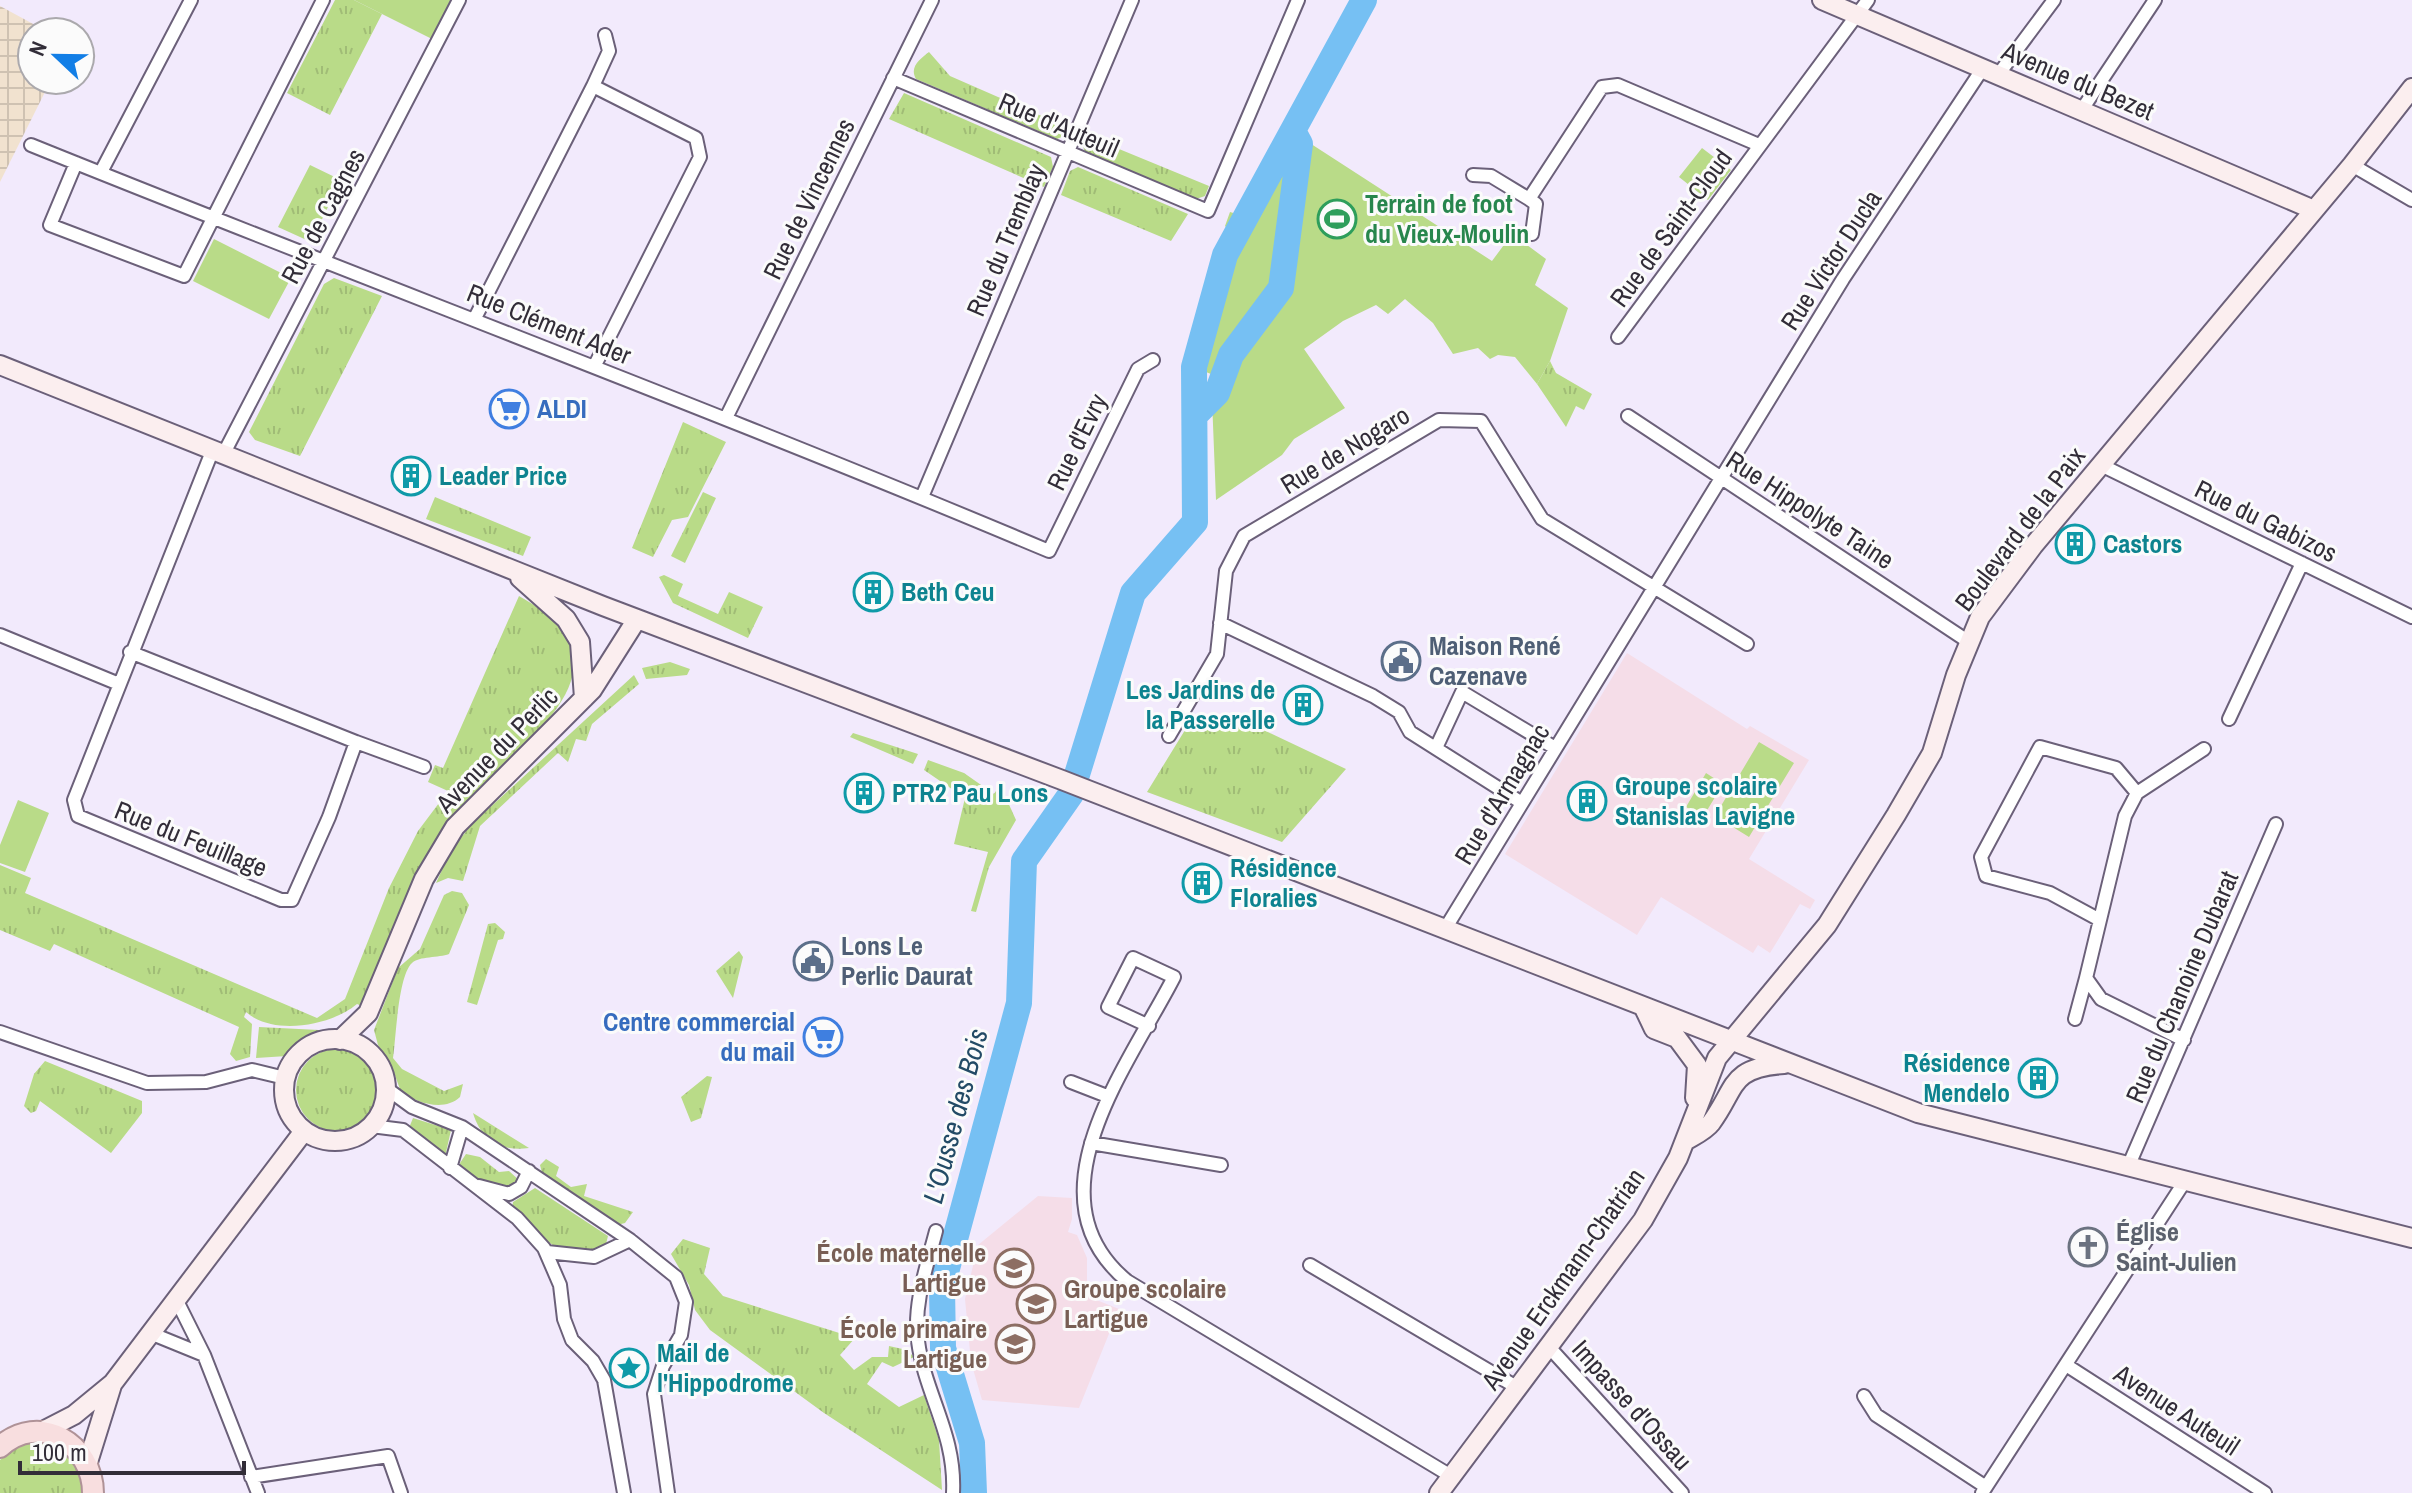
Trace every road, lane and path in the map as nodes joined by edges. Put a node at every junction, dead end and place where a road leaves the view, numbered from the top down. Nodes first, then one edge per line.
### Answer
1 (191, 0) edge
2 (323, 0) edge
3 (459, 0) edge
4 (932, 0) edge
5 (1132, 0) edge
6 (1298, 0) edge
7 (1822, 0) edge
8 (2054, 0) edge
9 (2155, 0) edge
10 (1862, 7) edge
11 (605, 35) dead end
12 (1991, 72) junction
13 (893, 78) junction
14 (593, 86) junction
15 (2412, 88) edge
16 (2081, 111) junction
17 (31, 145) dead end
18 (1759, 145) junction
19 (1067, 152) junction
20 (76, 163) junction
21 (2352, 165) junction
22 (101, 172) junction
23 (1473, 175) dead end
24 (1529, 199) junction
25 (2412, 200) edge
26 (2314, 210) junction
27 (213, 215) junction
28 (1532, 234) dead end
29 (325, 262) junction
30 (475, 318) junction
31 (1618, 337) dead end
32 (1153, 360) dead end
33 (0, 365) edge
34 (595, 365) junction
35 (1628, 416) dead end
36 (726, 418) junction
37 (219, 451) junction
38 (2101, 465) junction
39 (1721, 477) junction
40 (922, 497) junction
41 (1049, 551) joint
42 (2302, 563) junction
43 (509, 568) junction
44 (1654, 587) junction
45 (2412, 617) edge
46 (637, 619) junction
47 (1220, 623) junction
48 (0, 635) edge
49 (1969, 642) junction
50 (1747, 644) dead end
51 (130, 652) junction
52 (119, 684) junction
53 (584, 698) junction
54 (2229, 719) dead end
55 (1169, 736) dead end
56 (356, 742) junction
57 (1436, 748) junction
58 (1555, 748) junction
59 (2204, 749) dead end
60 (424, 767) dead end
61 (2137, 793) junction
62 (1522, 803) junction
63 (2276, 824) dead end
64 (2098, 919) junction
65 (1445, 929) junction
66 (2086, 978) junction
67 (1643, 1006) junction
68 (368, 1013) junction
69 (2075, 1019) dead end
70 (1149, 1026) junction
71 (0, 1032) edge
72 (340, 1040) junction
73 (2184, 1040) junction
74 (1732, 1041) junction
75 (368, 1052) junction
76 (1790, 1064) junction
77 (285, 1078) junction
78 (1071, 1082) dead end
79 (386, 1088) junction
80 (1107, 1096) junction
81 (1694, 1117) junction
82 (371, 1126) junction
83 (462, 1127) junction
84 (304, 1131) junction
85 (1685, 1141) junction
86 (1091, 1143) junction
87 (1221, 1165) dead end
88 (2128, 1167) junction
89 (450, 1168) junction
90 (529, 1171) junction
91 (465, 1180) junction
92 (2185, 1181) junction
93 (936, 1231) dead end
94 (2412, 1238) edge
95 (630, 1240) junction
96 (547, 1252) junction
97 (1310, 1265) dead end
98 (175, 1297) junction
99 (150, 1333) junction
100 (1549, 1347) junction
101 (204, 1355) junction
102 (2066, 1365) junction
103 (113, 1383) junction
104 (1518, 1388) junction
105 (1864, 1396) dead end
106 (41, 1432) junction
107 (6, 1438) edge
108 (88, 1462) junction
109 (1451, 1476) junction
110 (251, 1477) junction
111 (1984, 1490) edge
112 (93, 1493) edge
113 (258, 1493) edge
114 (401, 1493) edge
115 (624, 1493) edge
116 (668, 1493) edge
117 (953, 1493) edge
118 (1439, 1493) edge
119 (1682, 1493) edge
120 (2265, 1493) edge

1 - 22 street
2 - 27 street
3 - 29 street, Rue de Cagnes
4 - 13 street, Rue de Vincennes
5 - 19 street, Rue du Tremblay
6 - 19 street, Rue d'Auteuil
7 - 10 main road, Avenue du Bezet
8 - 12 street, Rue Victor Ducla
9 - 16 street
10 - 12 main road, Avenue du Bezet
10 - 18 street, Rue de Saint-Cloud
11 - 14 street
12 - 16 main road, Avenue du Bezet
12 - 39 street, Rue Victor Ducla
13 - 19 street, Rue d'Auteuil
13 - 36 street, Rue de Vincennes
14 - 30 street
14 - 34 street
15 - 21 main road, Boulevard de la Paix
16 - 26 main road, Avenue du Bezet
17 - 20 street, Rue Clément Ader
18 - 24 street, Rue de Saint-Cloud
18 - 31 street, Rue de Saint-Cloud
19 - 40 street, Rue du Tremblay
20 - 22 street, Rue Clément Ader
20 - 27 street
21 - 25 street
21 - 26 main road, Boulevard de la Paix
22 - 27 street, Rue Clément Ader
23 - 24 street
24 - 28 street
26 - 38 main road, Boulevard de la Paix
27 - 29 street, Rue Clément Ader
29 - 30 street, Rue Clément Ader
29 - 37 street, Rue de Cagnes
30 - 34 street, Rue Clément Ader
32 - 41 street, Rue d'Evry
33 - 37 main road
34 - 36 street, Rue Clément Ader
35 - 39 street, Rue Hippolyte Taine
36 - 40 street, Rue Clément Ader
37 - 43 main road
37 - 51 street, Rue du Feuillage
38 - 42 street, Rue du Gabizos
38 - 49 main road, Boulevard de la Paix
39 - 44 street, Rue d'Armagnac
39 - 49 street, Rue Hippolyte Taine
40 - 41 street, Rue Clément Ader
42 - 45 street, Rue du Gabizos
42 - 54 street
43 - 46 main road
43 - 53 main road
44 - 47 street, Rue de Nogaro
44 - 50 street, Rue de Nogaro
44 - 58 street, Rue d'Armagnac
46 - 53 main road, Avenue du Perlic
46 - 65 main road
47 - 55 street, Rue de Nogaro
47 - 57 street
48 - 52 street
49 - 74 main road, Boulevard de la Paix
51 - 52 street, Rue du Feuillage
51 - 56 street
52 - 56 street, Rue du Feuillage
53 - 68 main road, Avenue du Perlic
56 - 60 street
57 - 58 street
57 - 62 street
58 - 62 street, Rue d'Armagnac
59 - 61 street
61 - 64 street
61 - 64 street
62 - 65 street, Rue d'Armagnac
63 - 73 street, Rue du Chanoine Dubarat
64 - 66 street
65 - 67 main road
66 - 69 street
66 - 73 street
67 - 74 main road
67 - 81 main road
68 - 72 main road, Avenue du Perlic
68 - 75 main road, Avenue du Perlic
70 - 70 street
70 - 80 street
71 - 77 street
72 - 75 main road
72 - 77 main road
73 - 88 street, Rue du Chanoine Dubarat
74 - 76 main road
74 - 81 main road, Avenue Erckmann-Chatrian
75 - 79 main road
76 - 85 main road
76 - 88 main road
77 - 84 main road
78 - 80 street
79 - 82 main road
79 - 83 street
80 - 86 street
81 - 85 main road, Avenue Erckmann-Chatrian
82 - 84 main road
82 - 89 street
83 - 89 street
83 - 90 street
84 - 98 main road
85 - 100 main road, Avenue Erckmann-Chatrian
86 - 87 street
86 - 109 street
88 - 92 main road
89 - 91 street
90 - 91 street
90 - 95 street
91 - 96 street
92 - 94 main road
92 - 102 street
93 - 117 street
95 - 96 street
95 - 116 street
96 - 115 street
97 - 104 street
98 - 99 main road
98 - 101 street
99 - 101 street
99 - 103 main road
100 - 104 main road, Avenue Erckmann-Chatrian
100 - 119 street, Impasse d'Ossau
101 - 110 street
102 - 111 street
102 - 120 street, Avenue Auteuil
103 - 106 main road
103 - 108 main road
104 - 109 main road, Avenue Erckmann-Chatrian
105 - 111 street
106 - 107 main road
106 - 108 main road
108 - 112 main road
109 - 118 main road, Avenue Erckmann-Chatrian
110 - 113 street
110 - 114 street

